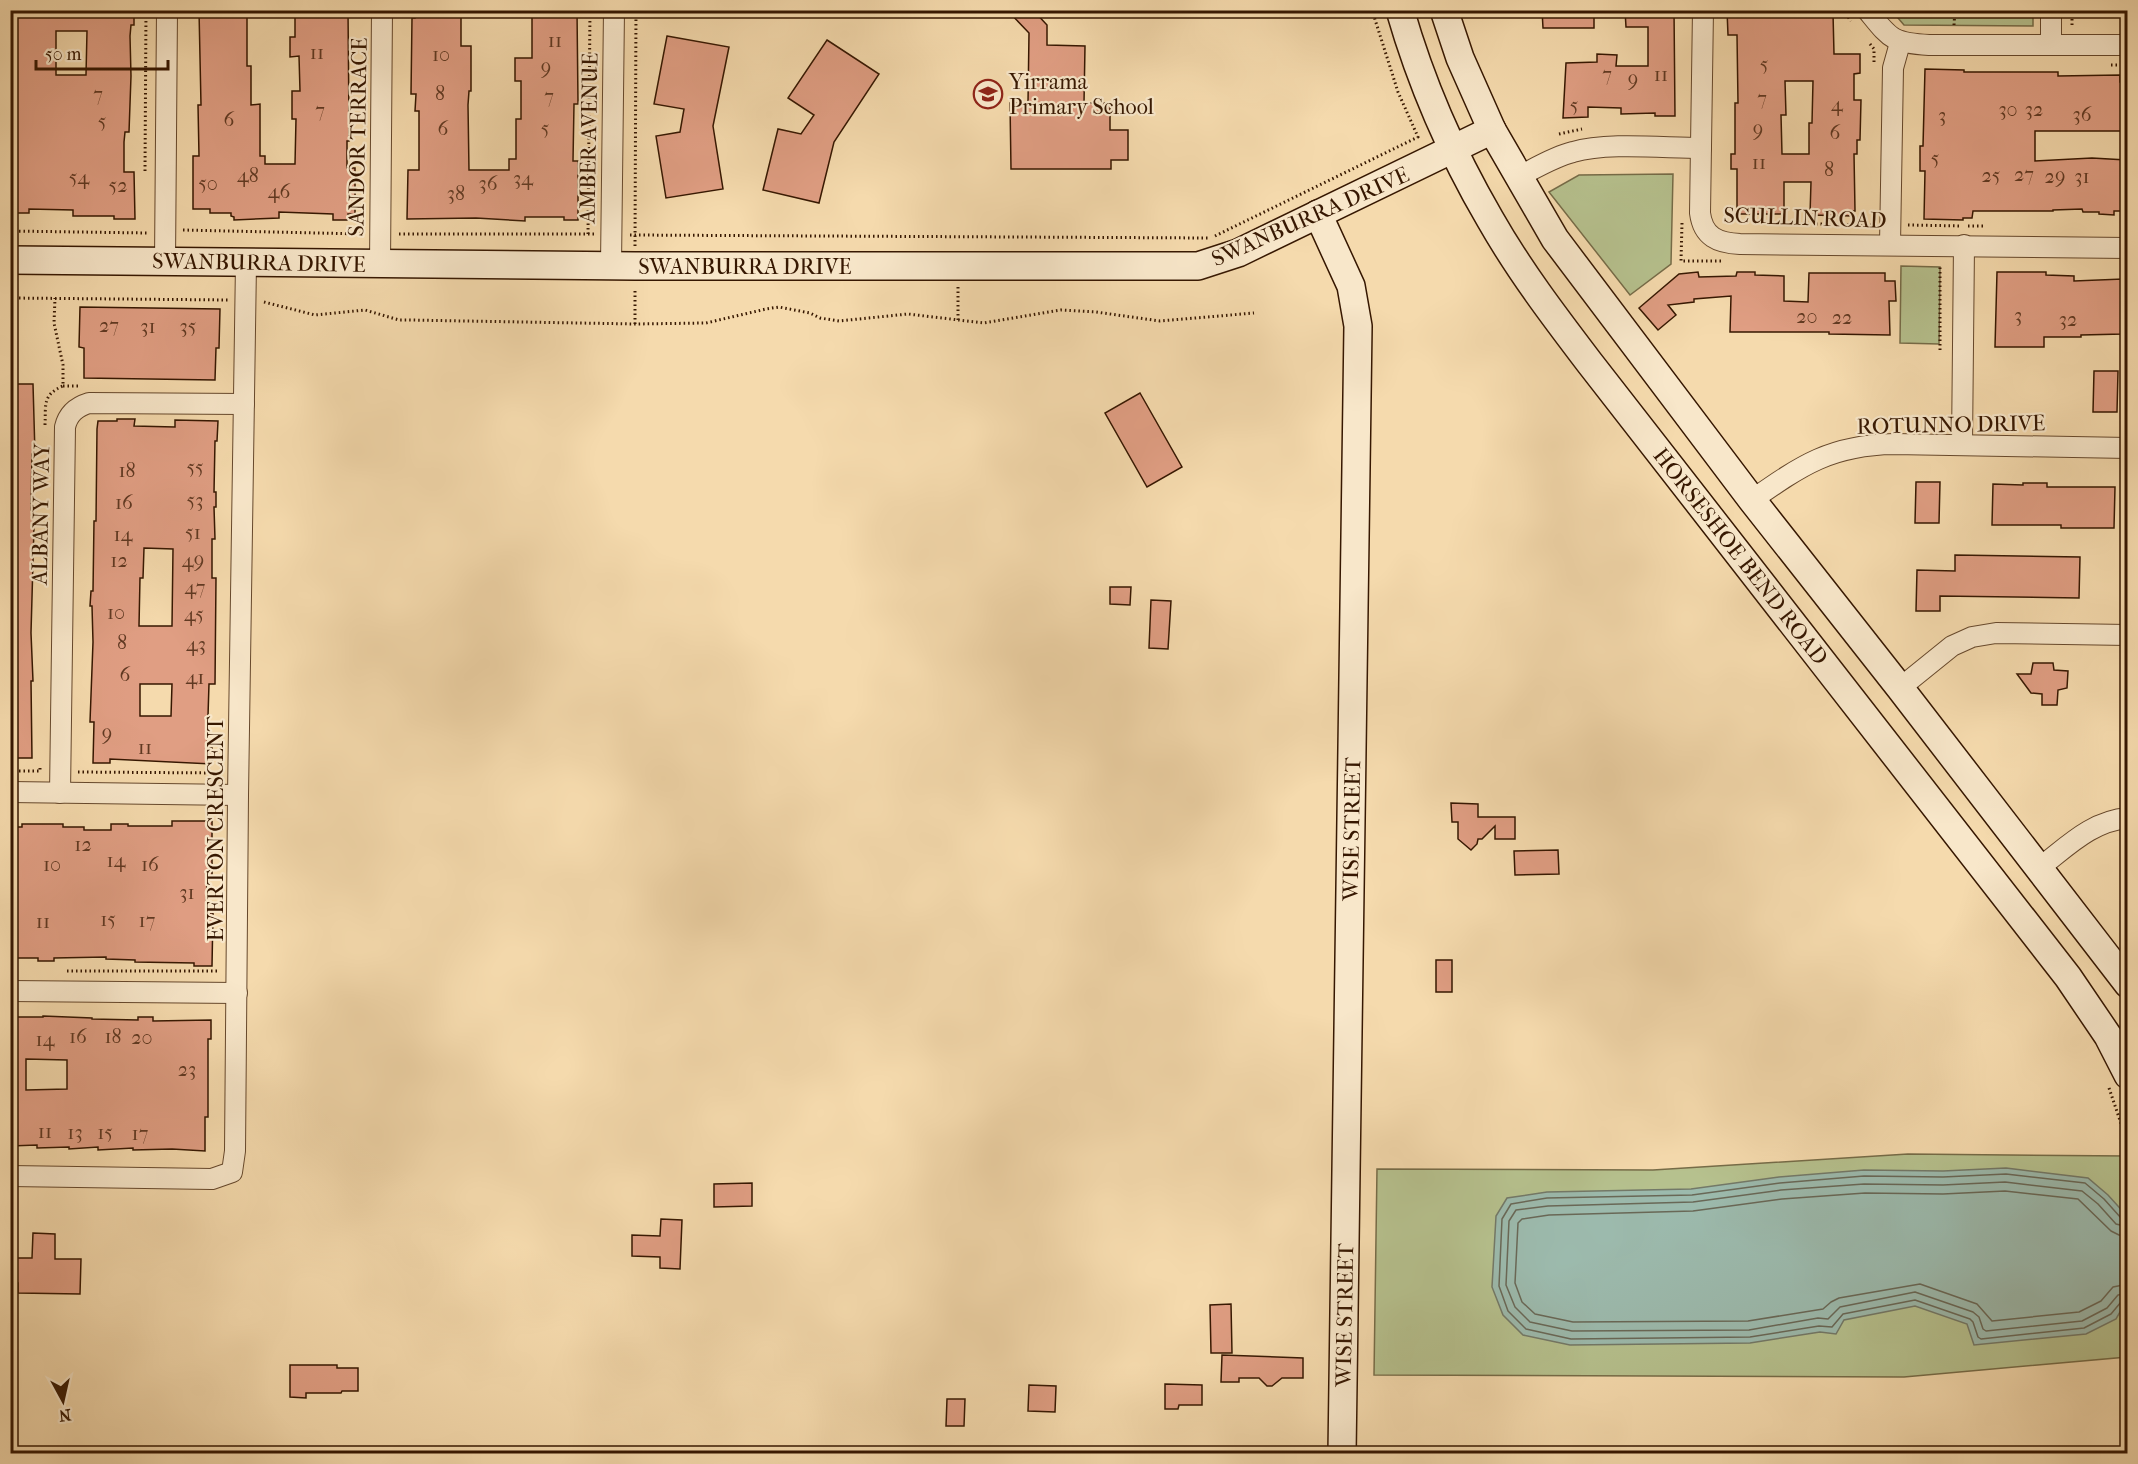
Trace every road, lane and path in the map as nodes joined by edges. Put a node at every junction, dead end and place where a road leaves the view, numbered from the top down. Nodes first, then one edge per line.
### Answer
1 (146, 10) edge
2 (167, 10) edge
3 (382, 10) edge
4 (590, 10) edge
5 (614, 10) edge
6 (636, 10) edge
7 (1372, 10) edge
8 (1400, 10) edge
9 (1444, 10) edge
10 (1703, 10) edge
11 (1843, 10) edge
12 (1955, 10) edge
13 (2051, 10) edge
14 (2072, 10) edge
15 (1861, 18) edge
16 (1944, 25) dead end
17 (2072, 26) dead end
18 (1867, 41) dead end
19 (1900, 43) junction
20 (2051, 45) junction
21 (2127, 45) edge
22 (1874, 74) dead end
23 (1492, 130) junction
24 (1701, 148) junction
25 (1453, 149) junction
26 (146, 173) dead end
27 (1518, 177) junction
28 (1682, 213) dead end
29 (1318, 214) junction
30 (1812, 224) dead end
31 (1994, 226) dead end
32 (10, 231) edge
33 (165, 232) junction
34 (380, 234) junction
35 (588, 234) junction
36 (611, 234) junction
37 (635, 235) junction
38 (1890, 235) junction
39 (1964, 245) junction
40 (2127, 248) edge
41 (10, 260) edge
42 (165, 262) junction
43 (246, 262) junction
44 (1728, 262) dead end
45 (380, 264) junction
46 (1963, 265) junction
47 (611, 266) junction
48 (10, 298) edge
49 (246, 301) junction
50 (1254, 313) dead end
51 (1940, 350) dead end
52 (63, 386) dead end
53 (90, 386) dead end
54 (244, 404) junction
55 (1962, 445) junction
56 (2127, 448) edge
57 (1752, 500) junction
58 (1718, 526) junction
59 (2127, 635) edge
60 (1900, 688) junction
61 (40, 771) dead end
62 (60, 773) junction
63 (223, 773) dead end
64 (10, 792) edge
65 (60, 793) junction
66 (238, 795) junction
67 (2127, 818) edge
68 (2039, 868) junction
69 (2005, 894) junction
70 (57, 971) dead end
71 (218, 971) dead end
72 (2127, 984) edge
73 (10, 991) edge
74 (237, 993) junction
75 (2118, 1031) edge
76 (2127, 1074) edge
77 (10, 1176) edge
78 (1342, 1454) edge

1 - 26 path
2 - 33 street
3 - 34 street, SANDOR TERRACE
4 - 35 path
5 - 36 street, AMBER AVENUE
6 - 37 path
7 - 37 path
8 - 25 street, HORSESHOE BEND ROAD
9 - 23 street, HORSESHOE BEND ROAD
10 - 24 street, SCULLIN ROAD
11 - 15 path
12 - 16 path
13 - 20 street
14 - 17 path
15 - 19 street
18 - 22 path
19 - 20 street
19 - 38 street
20 - 21 street
23 - 25 street, SWANBURRA DRIVE
23 - 27 street, HORSESHOE BEND ROAD
24 - 27 street
24 - 38 street, SCULLIN ROAD
25 - 29 street, SWANBURRA DRIVE
25 - 58 street, HORSESHOE BEND ROAD
27 - 57 street, HORSESHOE BEND ROAD
28 - 44 path
29 - 47 street, SWANBURRA DRIVE
29 - 78 street, WISE STREET
30 - 38 path
31 - 38 path
32 - 33 path
33 - 34 path
33 - 42 street
34 - 35 path
34 - 45 street, SANDOR TERRACE
35 - 36 path
36 - 37 path
36 - 47 street, AMBER AVENUE
38 - 39 street, SCULLIN ROAD
39 - 40 street, SCULLIN ROAD
39 - 46 street
41 - 42 street, SWANBURRA DRIVE
42 - 43 street, SWANBURRA DRIVE
43 - 45 street, SWANBURRA DRIVE
43 - 49 street, EVERTON CRESCENT
45 - 47 street, SWANBURRA DRIVE
46 - 51 path
46 - 55 street
48 - 49 path
49 - 50 path
49 - 54 street, EVERTON CRESCENT
52 - 53 path
54 - 62 street, ALBANY WAY
54 - 66 street, EVERTON CRESCENT
55 - 56 street, ROTUNNO DRIVE
55 - 57 street, ROTUNNO DRIVE
57 - 58 street
57 - 60 street, HORSESHOE BEND ROAD
58 - 69 street, HORSESHOE BEND ROAD
59 - 60 street
60 - 68 street, HORSESHOE BEND ROAD
61 - 62 path
62 - 63 path
62 - 65 street, ALBANY WAY
64 - 65 street
65 - 66 street
66 - 74 street, EVERTON CRESCENT
67 - 68 street
68 - 69 street
68 - 72 street, HORSESHOE BEND ROAD
69 - 75 street, HORSESHOE BEND ROAD
70 - 71 path
73 - 74 street
74 - 77 street, EVERTON CRESCENT
75 - 76 street, HORSESHOE BEND ROAD

